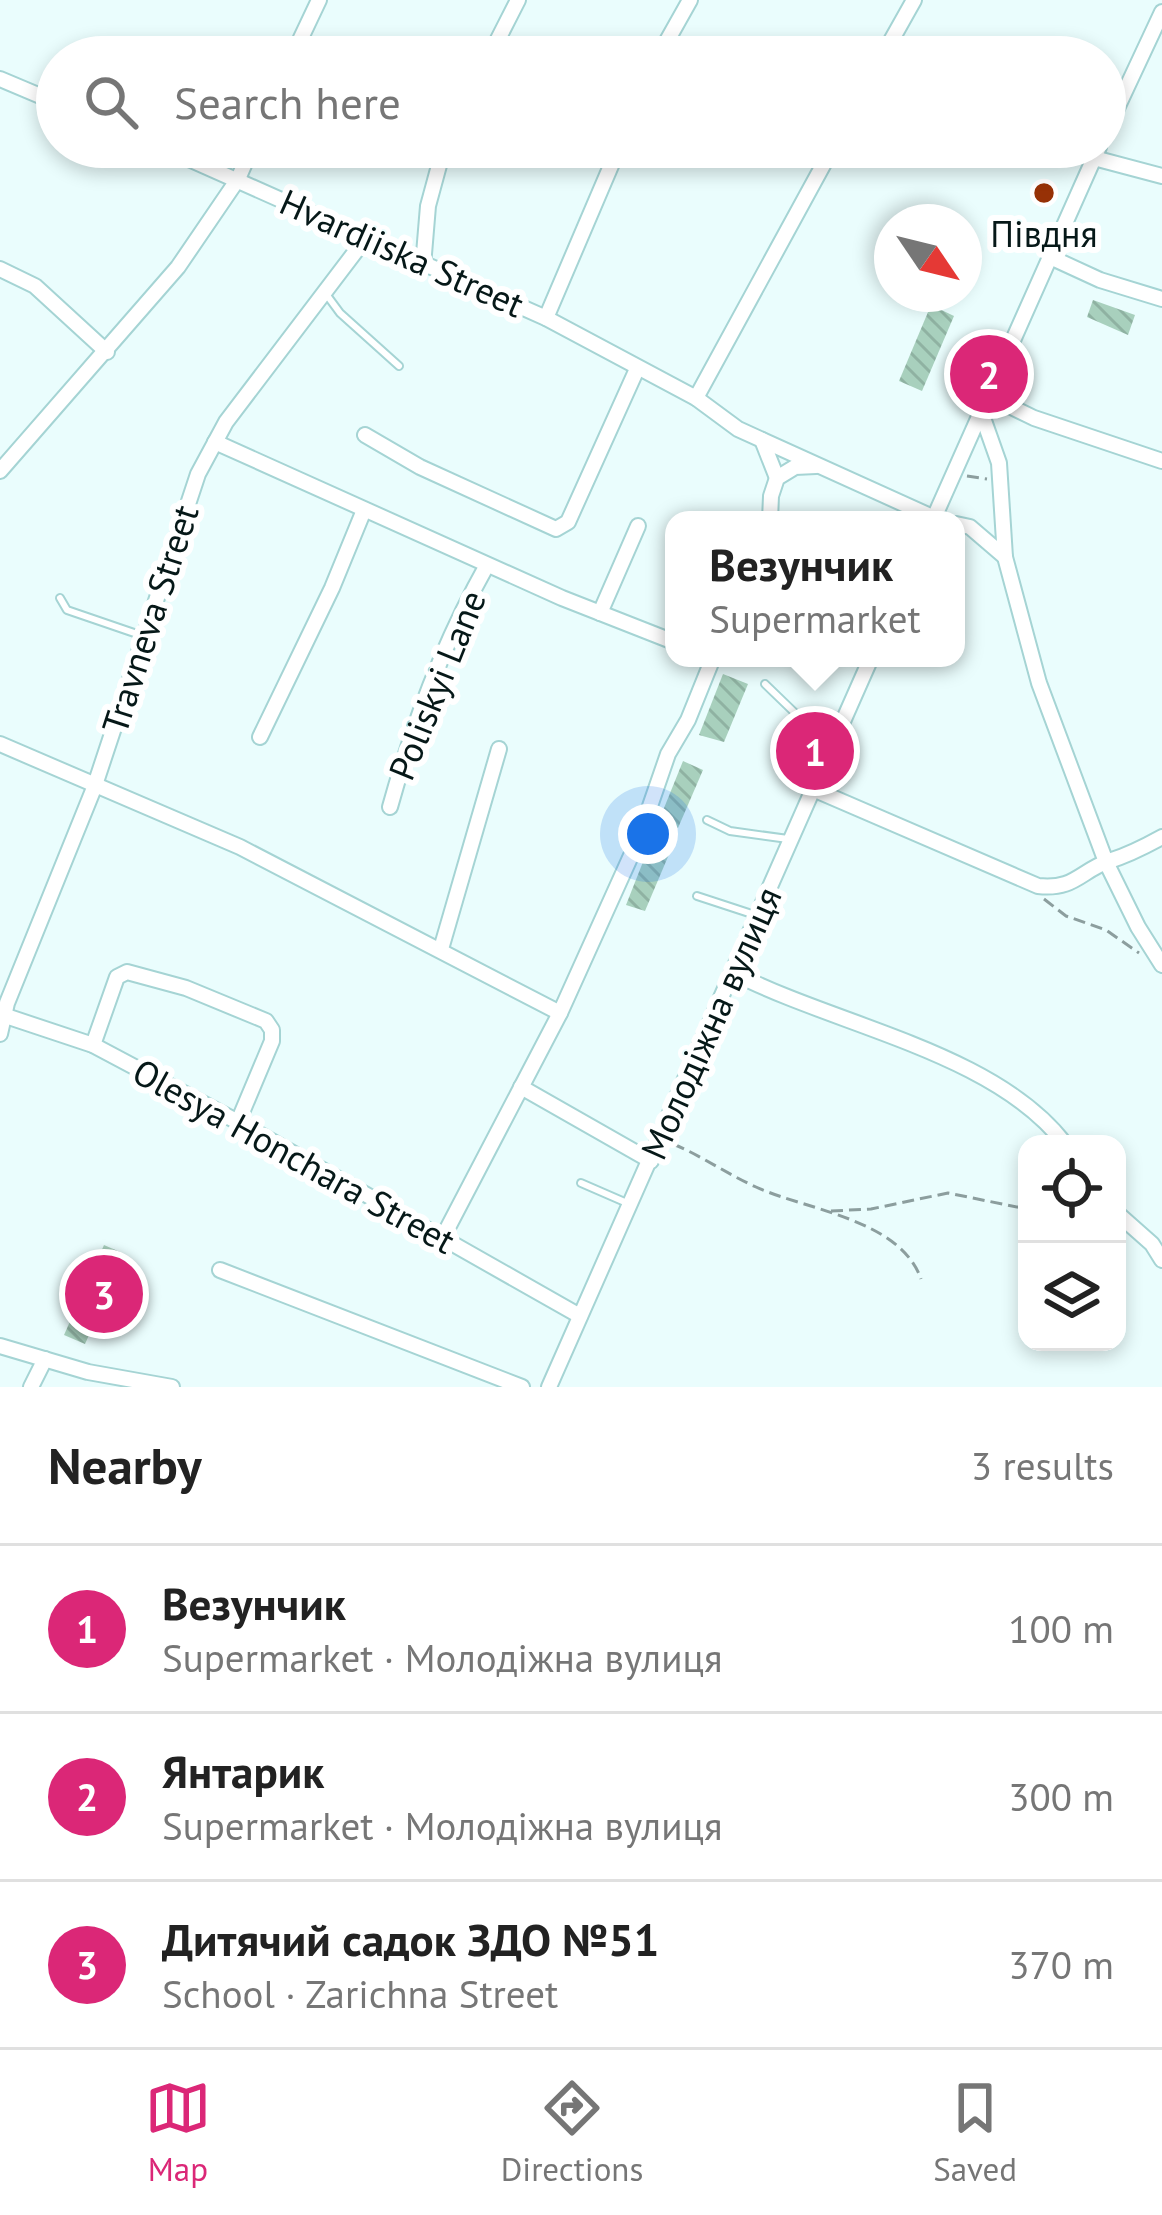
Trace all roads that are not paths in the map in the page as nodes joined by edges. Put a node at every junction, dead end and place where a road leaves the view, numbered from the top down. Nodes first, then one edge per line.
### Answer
1 (319, 0) edge
2 (518, 0) edge
3 (690, 0) edge
4 (914, 0) edge
5 (1162, 12) edge
6 (302, 36) edge
7 (500, 36) edge
8 (670, 36) edge
9 (894, 36) edge
10 (1156, 38) edge
11 (0, 80) edge
12 (1126, 94) edge
13 (36, 95) edge
14 (1126, 163) edge
15 (212, 168) edge
16 (243, 168) edge
17 (438, 168) edge
18 (610, 168) edge
19 (822, 168) edge
20 (1089, 168) edge
21 (1162, 176) edge
22 (238, 179) junction
23 (365, 238) junction
24 (1050, 256) junction
25 (423, 266) junction
26 (0, 268) edge
27 (326, 293) junction
28 (1162, 298) edge
29 (546, 318) junction
30 (106, 352) junction
31 (399, 367) dead end
32 (637, 369) junction
33 (989, 396) junction
34 (696, 398) junction
35 (981, 412) junction
36 (365, 435) dead end
37 (762, 440) junction
38 (215, 442) junction
39 (1162, 461) edge
40 (818, 466) junction
41 (0, 471) edge
42 (777, 478) junction
43 (364, 509) junction
44 (770, 511) edge
45 (916, 511) edge
46 (939, 511) edge
47 (638, 526) dead end
48 (965, 526) edge
49 (1005, 557) junction
50 (487, 565) junction
51 (60, 598) dead end
52 (600, 613) junction
53 (143, 636) junction
54 (665, 638) edge
55 (709, 667) edge
56 (868, 667) edge
57 (764, 683) dead end
58 (839, 731) junction
59 (260, 737) dead end
60 (0, 744) edge
61 (499, 749) dead end
62 (94, 788) junction
63 (813, 789) junction
64 (390, 807) dead end
65 (707, 820) dead end
66 (1162, 837) edge
67 (791, 840) junction
68 (1106, 862) junction
69 (697, 896) dead end
70 (758, 916) junction
71 (441, 950) junction
72 (1160, 963) edge
73 (734, 973) junction
74 (560, 1013) junction
75 (2, 1014) edge
76 (0, 1034) edge
77 (93, 1045) junction
78 (521, 1087) junction
79 (238, 1122) junction
80 (1058, 1135) edge
81 (651, 1161) junction
82 (581, 1183) dead end
83 (631, 1204) junction
84 (1126, 1221) edge
85 (442, 1237) junction
86 (1160, 1255) edge
87 (220, 1270) dead end
88 (580, 1316) junction
89 (0, 1346) edge
90 (45, 1359) junction
91 (32, 1387) edge
92 (172, 1387) edge
93 (522, 1387) edge
94 (549, 1387) edge

1 - 6 street
2 - 7 street
3 - 8 street
4 - 9 street
5 - 10 street
10 - 12 street
11 - 13 street
14 - 21 street
15 - 22 street, Hvardiiska Street
16 - 22 street
17 - 25 street
18 - 29 street
19 - 34 street
20 - 24 street
22 - 23 street, Hvardiiska Street
22 - 30 street
23 - 25 street, Hvardiiska Street
23 - 27 street, Travneva Street
24 - 28 street
24 - 33 street
25 - 29 street, Hvardiiska Street
26 - 30 street
27 - 31 lane
27 - 38 street, Travneva Street
29 - 32 street, Hvardiiska Street
30 - 41 street
32 - 34 street, Hvardiiska Street
32 - 36 street
33 - 35 street
33 - 39 street
34 - 37 street, Hvardiiska Street
35 - 46 street
35 - 49 street
37 - 40 street, Hvardiiska Street
37 - 42 street
38 - 43 street, Poliskyi Lane
38 - 53 street, Travneva Street
40 - 42 street
40 - 45 street, Hvardiiska Street
42 - 44 street
43 - 50 street, Poliskyi Lane
43 - 59 street
47 - 52 street
48 - 49 street
49 - 68 street
50 - 52 street, Poliskyi Lane
50 - 64 street, Poliskyi Lane
51 - 53 lane
52 - 54 street, Poliskyi Lane
53 - 62 street, Travneva Street
55 - 74 street
56 - 58 street, Молодіжна вулиця
57 - 58 lane
58 - 63 street, Молодіжна вулиця
60 - 62 street
61 - 71 street
62 - 71 street
62 - 75 street, Travneva Street
63 - 67 street, Молодіжна вулиця
63 - 68 street
65 - 67 lane
66 - 68 street
67 - 70 street, Молодіжна вулиця
68 - 72 street
69 - 70 lane
70 - 73 street, Молодіжна вулиця
71 - 74 street
73 - 80 street
73 - 81 street, Молодіжна вулиця
74 - 78 street
75 - 76 street, Travneva Street
75 - 77 street, Olesya Honchara Street
77 - 79 street, Olesya Honchara Street
77 - 79 street
78 - 81 street
78 - 85 street
79 - 85 street, Olesya Honchara Street
81 - 83 street, Молодіжна вулиця
82 - 83 lane
83 - 88 street, Молодіжна вулиця
84 - 86 street
85 - 88 street, Olesya Honchara Street
87 - 93 street
88 - 94 street, Молодіжна вулиця
89 - 90 street
90 - 91 street
90 - 92 street

